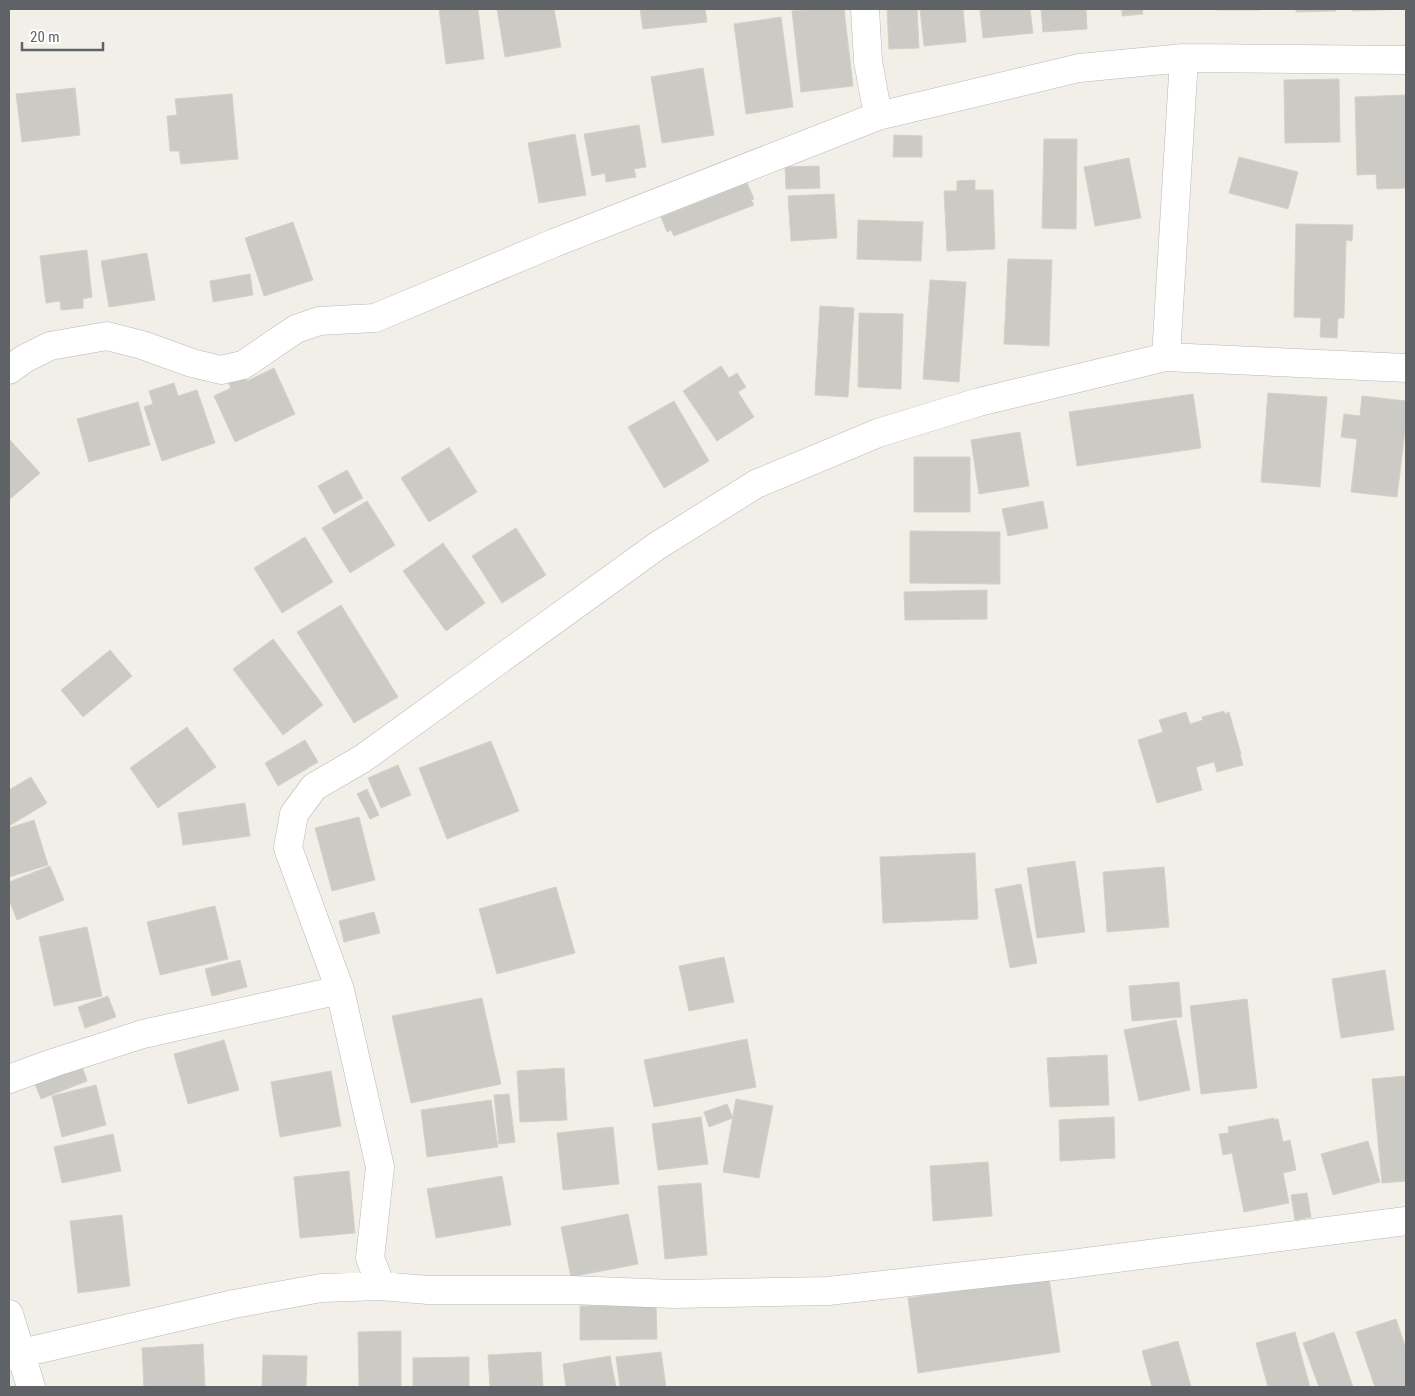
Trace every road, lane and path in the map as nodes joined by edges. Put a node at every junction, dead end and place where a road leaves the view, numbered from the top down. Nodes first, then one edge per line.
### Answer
1 (865, 9) edge
2 (1184, 58) junction
3 (1406, 60) edge
4 (878, 116) junction
5 (1166, 357) junction
6 (1406, 368) edge
7 (9, 370) edge
8 (340, 990) junction
9 (9, 1080) edge
10 (1406, 1221) edge
11 (381, 1286) junction
12 (9, 1314) edge
13 (15, 1355) edge
14 (31, 1387) edge

1 - 4 street
2 - 3 street
2 - 4 street
2 - 5 street
4 - 7 street
5 - 6 street
5 - 8 street
8 - 9 street
8 - 11 street
10 - 11 street
11 - 13 street
12 - 13 street
13 - 14 street

